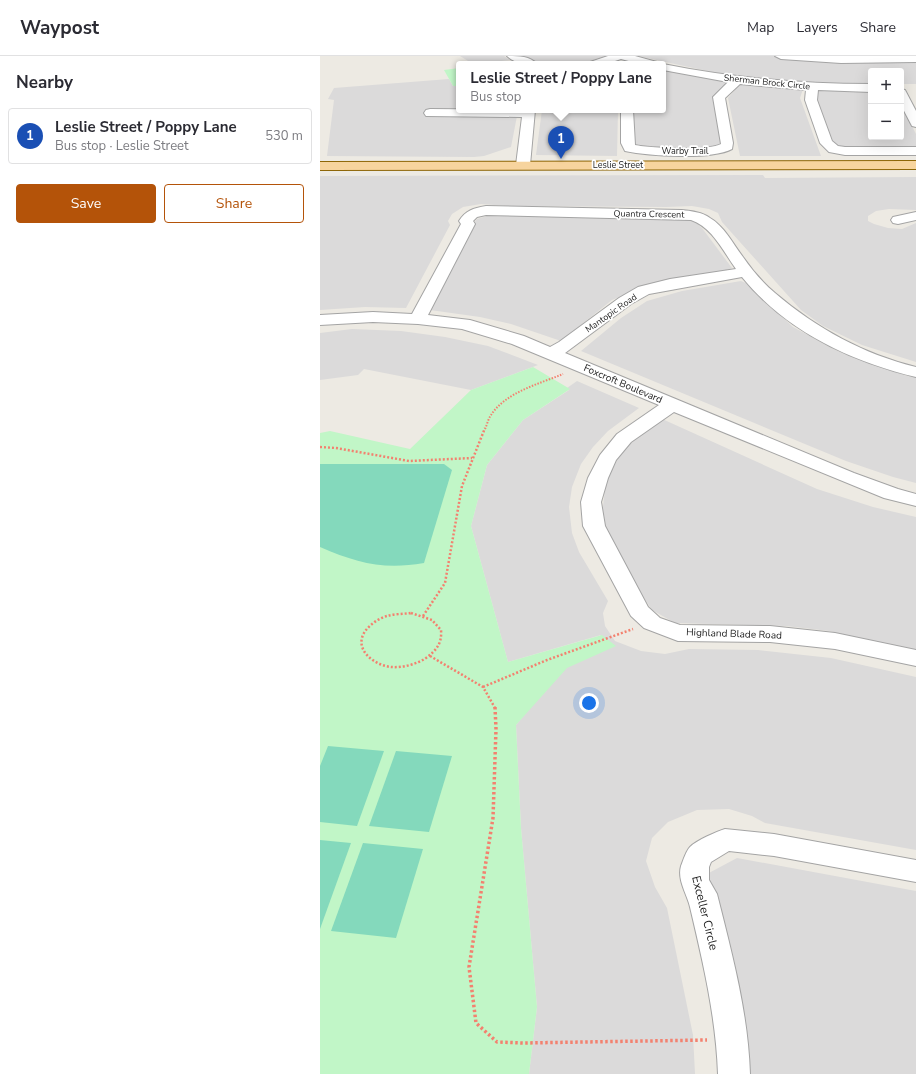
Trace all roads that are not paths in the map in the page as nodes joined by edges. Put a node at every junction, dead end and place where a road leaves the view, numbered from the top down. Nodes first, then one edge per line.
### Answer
1 (513, 56) edge
2 (621, 56) edge
3 (781, 56) edge
4 (916, 59) edge
5 (524, 61) edge
6 (604, 61) edge
7 (640, 61) edge
8 (666, 68) edge
9 (737, 80) junction
10 (812, 86) junction
11 (868, 88) edge
12 (904, 89) edge
13 (480, 113) edge
14 (529, 113) edge
15 (627, 113) edge
16 (430, 114) dead end
17 (916, 122) edge
18 (916, 151) edge
19 (522, 165) junction
20 (916, 165) edge
21 (320, 166) edge
22 (916, 216) edge
23 (898, 220) dead end
24 (746, 272) junction
25 (418, 319) junction
26 (320, 320) edge
27 (552, 353) junction
28 (916, 372) edge
29 (671, 405) junction
30 (916, 500) edge
31 (916, 658) edge
32 (916, 871) edge
33 (734, 1074) edge

1 - 5 street
2 - 6 street
2 - 7 street
3 - 4 street
8 - 9 street, Sherman Brock Circle
9 - 10 street, Sherman Brock Circle
9 - 15 street, Warby Trail
10 - 11 street, Sherman Brock Circle
10 - 18 street
12 - 17 street
13 - 16 street
14 - 19 street
19 - 20 main road, Leslie Street
19 - 21 main road, Leslie Street
22 - 23 street
24 - 25 street, Quantra Crescent
24 - 27 street, Mantopic Road
24 - 28 street, Quantra Crescent
25 - 26 street, Foxcroft Boulevard
25 - 27 street, Foxcroft Boulevard
27 - 29 street, Foxcroft Boulevard
29 - 30 street, Foxcroft Boulevard
29 - 31 street, Highland Blade Road
32 - 33 street, Exceller Circle

